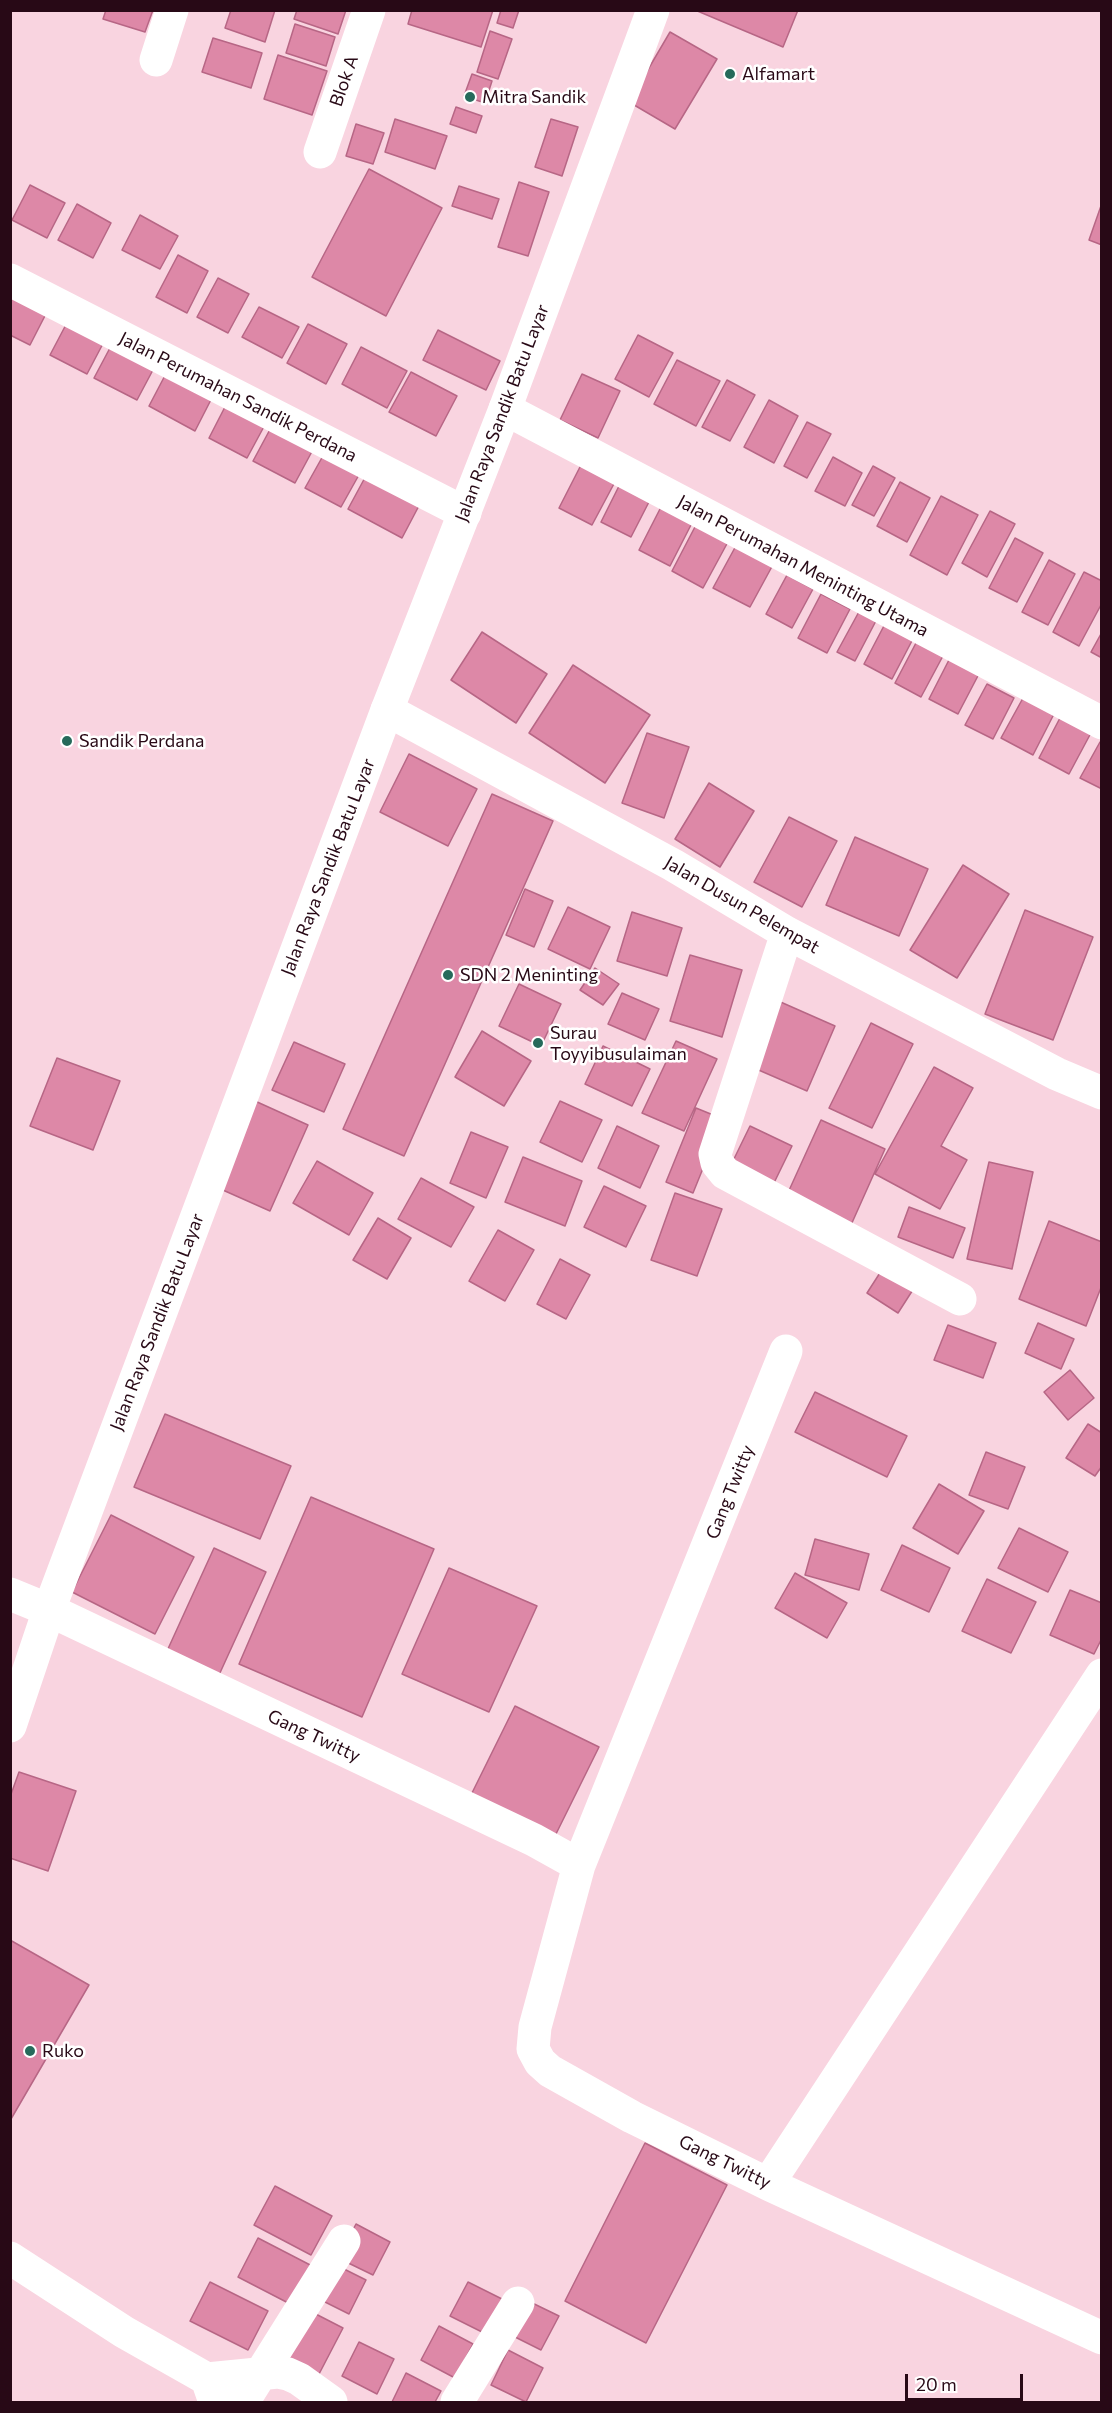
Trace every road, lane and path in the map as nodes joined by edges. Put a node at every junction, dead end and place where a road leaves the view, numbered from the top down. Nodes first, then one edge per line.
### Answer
1 (172, 10) edge
2 (369, 10) edge
3 (653, 10) edge
4 (156, 60) dead end
5 (320, 152) dead end
6 (10, 280) edge
7 (505, 409) junction
8 (465, 513) junction
9 (387, 710) junction
10 (1101, 723) edge
11 (787, 933) junction
12 (1101, 1093) edge
13 (960, 1299) dead end
14 (786, 1352) dead end
15 (10, 1594) edge
16 (49, 1610) junction
17 (1101, 1675) edge
18 (10, 1726) edge
19 (579, 1865) junction
20 (768, 2184) junction
21 (344, 2241) dead end
22 (10, 2258) edge
23 (518, 2303) dead end
24 (1101, 2338) edge
25 (259, 2374) junction
26 (211, 2391) edge
27 (243, 2403) edge
28 (331, 2403) edge
29 (457, 2403) edge

1 - 4 street
2 - 5 street, Blok A
3 - 7 street, Jalan Raya Sandik Batu Layar
6 - 8 street, Jalan Perumahan Sandik Perdana
7 - 8 street, Jalan Raya Sandik Batu Layar
7 - 10 street, Jalan Perumahan Meninting Utama
8 - 9 street, Jalan Raya Sandik Batu Layar
9 - 11 street, Jalan Dusun Pelempat
9 - 16 street, Jalan Raya Sandik Batu Layar
11 - 12 street, Jalan Dusun Pelempat
11 - 13 street
14 - 19 street, Gang Twitty
15 - 16 street, Gang Twitty
16 - 18 street, Jalan Raya Sandik Batu Layar
16 - 19 street, Gang Twitty
17 - 20 street
19 - 20 street, Gang Twitty
20 - 24 street, Gang Twitty
21 - 25 street
22 - 26 street
23 - 29 street
25 - 26 street
25 - 27 street
25 - 28 street

